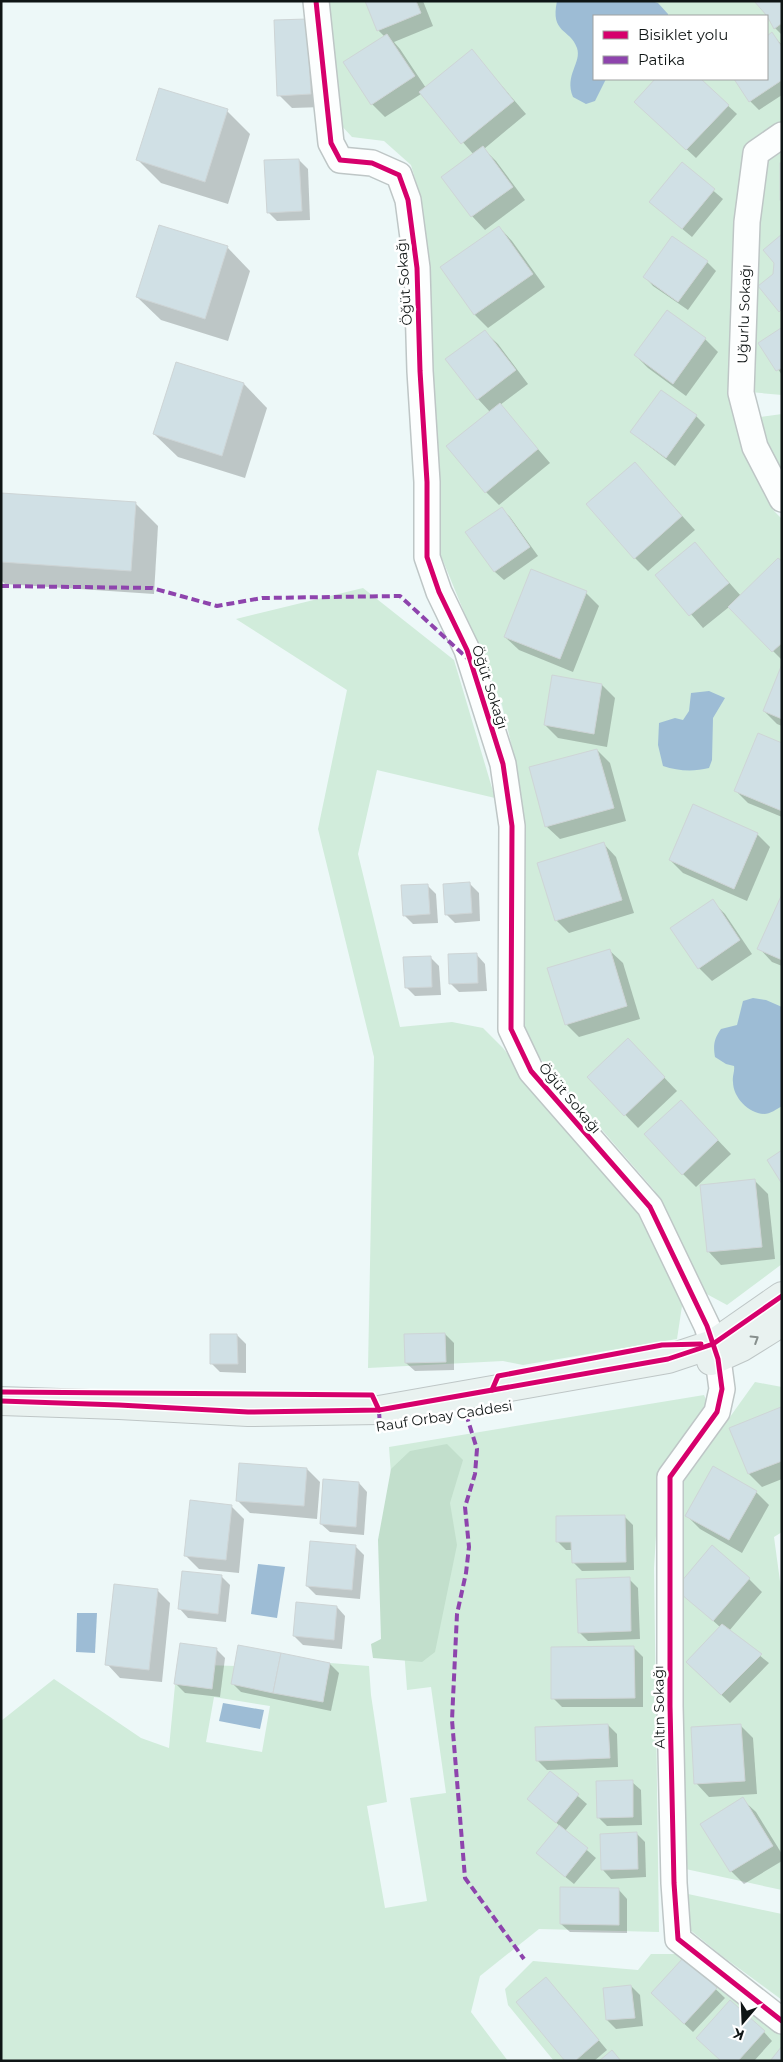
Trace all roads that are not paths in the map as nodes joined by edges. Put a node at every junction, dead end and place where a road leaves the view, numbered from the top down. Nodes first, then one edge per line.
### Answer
1 (316, 1) edge
2 (782, 135) edge
3 (782, 499) edge
4 (782, 1296) edge
5 (782, 1322) edge
6 (715, 1352) junction
7 (1, 1402) edge
8 (1, 1417) edge
9 (782, 2021) edge

1 - 6 street, Öğüt Sokağı
2 - 3 street, Uğurlu Sokağı
4 - 6 street, Rauf Orbay Caddesi
6 -> 5 street, Rauf Orbay Caddesi
6 - 7 street, Rauf Orbay Caddesi
6 - 8 street, Rauf Orbay Caddesi
6 - 9 street, Altın Sokağı

